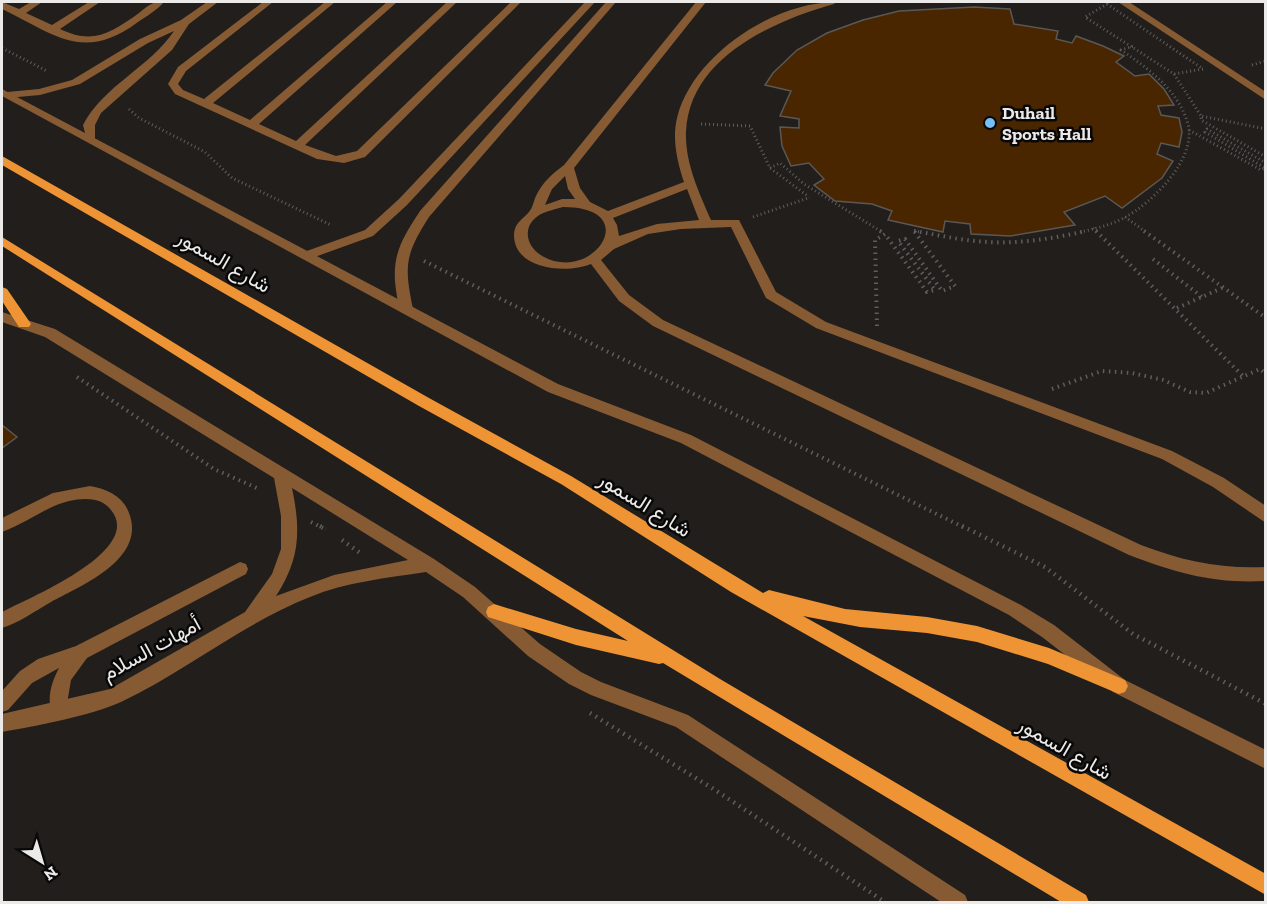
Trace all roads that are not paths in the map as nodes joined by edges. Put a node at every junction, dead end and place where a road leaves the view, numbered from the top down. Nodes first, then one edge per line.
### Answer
1 (37, 2) edge
2 (95, 2) edge
3 (159, 2) edge
4 (213, 2) edge
5 (268, 2) edge
6 (330, 2) edge
7 (392, 2) edge
8 (452, 2) edge
9 (516, 2) edge
10 (590, 2) edge
11 (611, 2) edge
12 (701, 2) edge
13 (831, 2) edge
14 (1142, 2) edge
15 (1126, 3) edge
16 (2, 5) edge
17 (18, 14) junction
18 (185, 22) junction
19 (52, 30) junction
20 (135, 60) junction
21 (4, 94) edge
22 (1266, 97) edge
23 (205, 104) junction
24 (251, 125) junction
25 (90, 139) junction
26 (297, 146) junction
27 (2, 160) edge
28 (568, 168) junction
29 (690, 183) junction
30 (586, 205) junction
31 (537, 211) junction
32 (606, 216) junction
33 (707, 224) junction
34 (2, 241) edge
35 (611, 245) junction
36 (308, 255) junction
37 (594, 260) junction
38 (2, 292) edge
39 (406, 309) junction
40 (2, 317) edge
41 (24, 324) junction
42 (282, 475) junction
43 (1266, 516) edge
44 (2, 525) edge
45 (428, 564) junction
46 (240, 569) dead end
47 (1266, 574) edge
48 (737, 587) junction
49 (494, 612) junction
50 (249, 618) junction
51 (2, 620) edge
52 (81, 652) junction
53 (674, 660) junction
54 (1119, 686) junction
55 (2, 704) edge
56 (59, 710) junction
57 (2, 723) edge
58 (1266, 760) edge
59 (1266, 885) edge
60 (958, 903) edge
61 (1079, 903) edge

1 - 17 street
2 - 19 street
3 - 19 street
4 - 18 street
5 - 23 street
6 - 23 street
7 - 24 street
8 - 26 street
9 - 26 street
10 - 36 street
11 - 39 street
12 - 28 street
13 - 29 street
14 - 15 street
15 - 22 street
16 - 17 street
17 - 19 street
18 - 20 street
18 - 20 street
20 - 21 street
20 - 25 street
21 - 25 street, شارع السمور
23 - 24 street
24 - 26 street
25 - 36 street, شارع السمور
27 - 48 main road, شارع السمور
28 - 30 street
28 - 31 street
29 - 32 street
29 - 33 street
30 - 31 street
30 - 32 street
31 - 37 street
32 - 35 street
33 - 35 street
33 - 43 street
34 - 53 main road
35 - 37 street
36 - 39 street, شارع السمور
37 - 47 street
38 - 41 main road
39 - 54 street, شارع السمور
40 - 41 street
41 - 42 street
42 - 45 street
42 - 50 street, أمهات السلام
44 - 51 street
45 - 49 street
45 - 50 street, أمهات السلام
46 - 52 street
48 - 54 main road
48 - 59 main road, شارع السمور
49 - 53 main road
49 - 60 street
50 - 56 street, أمهات السلام
52 - 55 street
52 - 56 street
53 - 61 main road
54 - 58 street, شارع السمور
56 - 57 street, أمهات السلام

